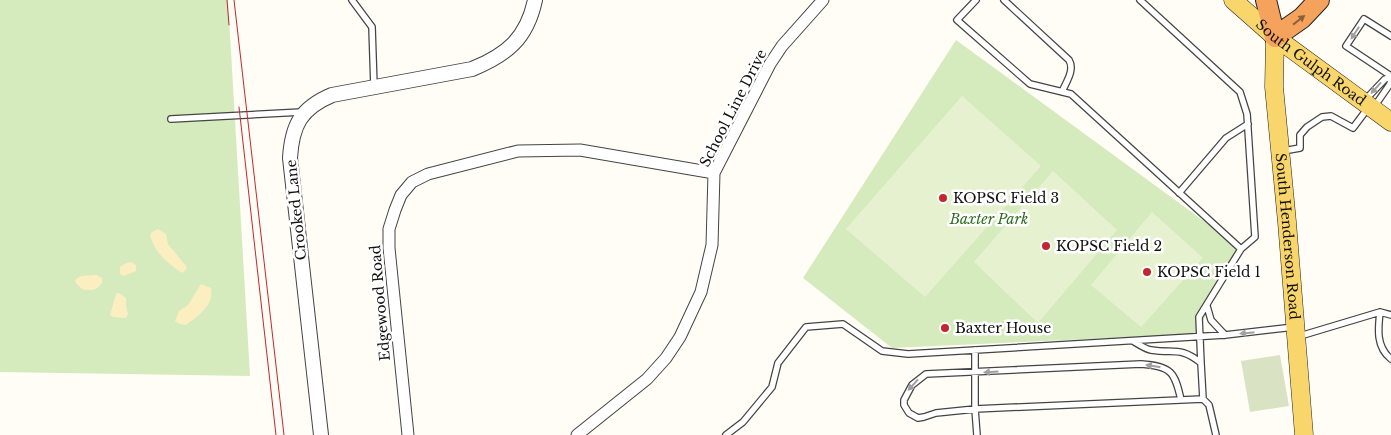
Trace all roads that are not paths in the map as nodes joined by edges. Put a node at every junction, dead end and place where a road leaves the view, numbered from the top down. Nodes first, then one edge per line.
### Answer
1 (352, 0) edge
2 (535, 0) edge
3 (823, 0) edge
4 (976, 0) edge
5 (1004, 0) edge
6 (1140, 0) edge
7 (1233, 0) edge
8 (1266, 0) edge
9 (1319, 0) edge
10 (1391, 36) edge
11 (1275, 37) junction
12 (1391, 78) edge
13 (374, 87) junction
14 (1062, 92) junction
15 (1368, 106) junction
16 (304, 112) junction
17 (170, 119) dead end
18 (1391, 122) edge
19 (1248, 124) junction
20 (1280, 151) junction
21 (714, 173) junction
22 (1179, 192) junction
23 (1241, 249) junction
24 (1207, 306) junction
25 (1380, 312) junction
26 (1391, 315) edge
27 (1296, 332) junction
28 (1225, 335) junction
29 (1199, 337) junction
30 (1133, 340) junction
31 (975, 350) junction
32 (1391, 359) edge
33 (1201, 363) junction
34 (975, 373) junction
35 (1203, 399) junction
36 (1181, 400) junction
37 (975, 409) junction
38 (321, 435) edge
39 (408, 435) edge
40 (577, 435) edge
41 (726, 435) edge
42 (977, 435) edge
43 (1216, 435) edge
44 (1304, 435) edge

1 - 13 lane
2 - 13 street, Crooked Lane
3 - 21 street, School Line Drive
4 - 14 lane
5 - 14 lane
6 - 19 lane
7 - 11 main road, South Gulph Road
8 - 11 highway
11 -> 9 highway
10 -> 12 lane
11 - 15 main road, South Gulph Road
11 - 20 main road, South Henderson Road
12 - 15 lane
12 -> 15 lane
13 - 16 street, Crooked Lane
14 - 22 lane
15 - 18 main road, South Gulph Road
15 - 20 lane
16 - 17 lane
16 - 38 street, Crooked Lane
19 - 22 lane
19 - 23 lane
20 - 27 main road, South Henderson Road
21 - 39 street, Edgewood Road
21 - 40 street, School Line Drive
22 - 23 lane
23 - 24 lane
24 - 28 lane
24 - 29 lane
25 - 26 lane
25 - 27 lane
25 - 32 lane
27 -> 28 lane
27 - 44 main road, South Henderson Road
28 - 29 lane
29 - 30 lane
29 - 33 lane
30 - 31 lane
30 - 33 lane
31 - 34 lane
31 - 41 lane
33 - 35 lane
36 -> 34 lane
34 - 37 lane
34 -> 37 lane
35 - 36 lane
35 - 43 lane
36 - 37 lane
37 - 42 lane

